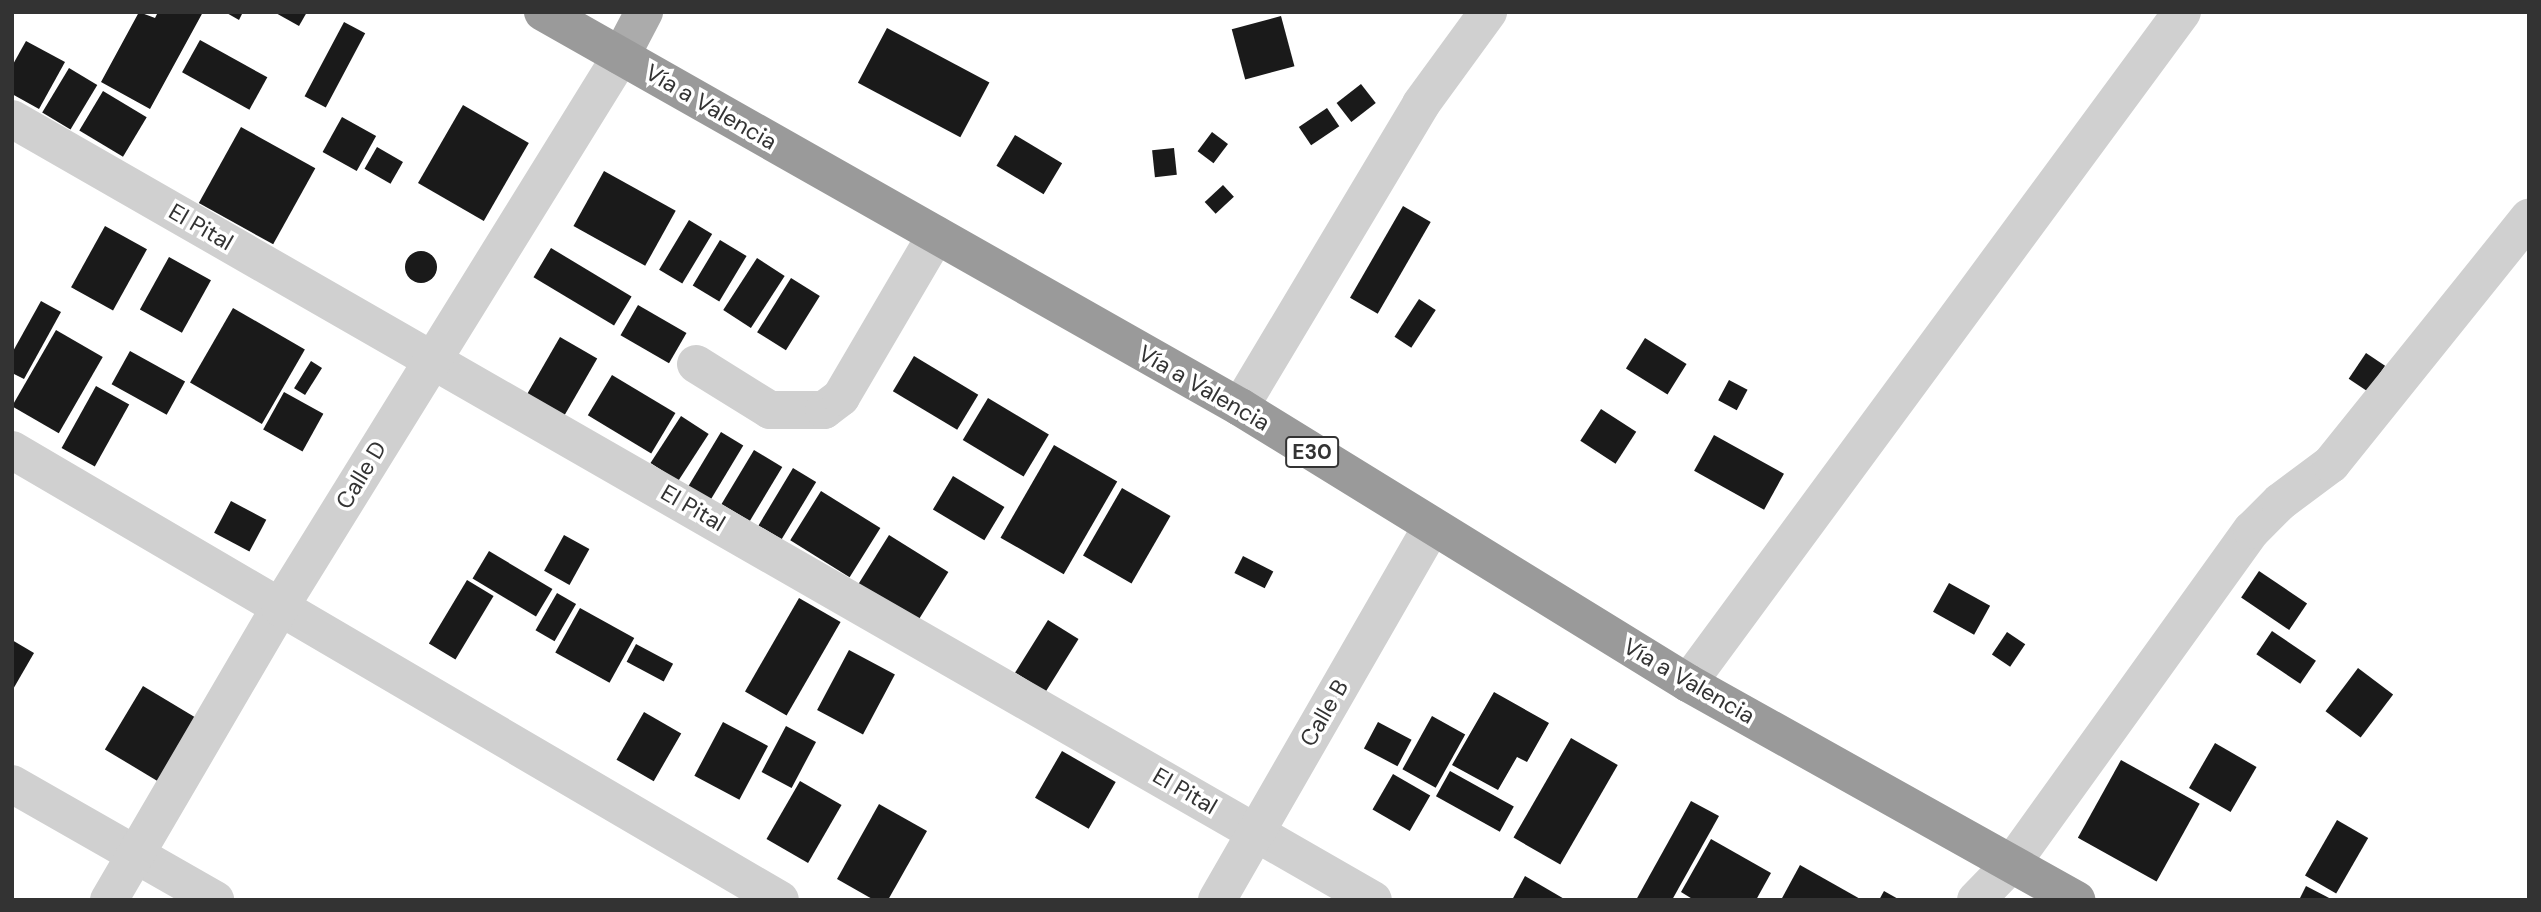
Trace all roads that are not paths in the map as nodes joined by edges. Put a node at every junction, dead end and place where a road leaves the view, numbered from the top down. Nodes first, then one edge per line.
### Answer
1 (543, 12) edge
2 (644, 12) edge
3 (1488, 12) edge
4 (2182, 12) edge
5 (621, 56) junction
6 (12, 119) edge
7 (2529, 218) edge
8 (936, 235) junction
9 (432, 358) junction
10 (696, 364) dead end
11 (1240, 407) junction
12 (12, 450) edge
13 (1432, 526) junction
14 (280, 607) junction
15 (1688, 683) junction
16 (12, 784) edge
17 (1255, 831) junction
18 (138, 855) junction
19 (2013, 862) junction
20 (109, 900) edge
21 (215, 900) edge
22 (780, 900) edge
23 (1217, 900) edge
24 (1373, 900) edge
25 (1976, 900) edge
26 (2077, 900) edge

1 - 5 highway, Vía a Valencia / E30
2 - 5 main road
3 - 11 street
4 - 15 street
5 - 8 highway, Vía a Valencia / E30
5 - 9 street, Calle D
6 - 9 street, El Pital
7 - 19 street
8 - 10 street
8 - 11 highway, Vía a Valencia / E30
9 - 14 street, Calle D
9 - 17 street, El Pital
11 - 13 highway, Vía a Valencia / E30
12 - 14 street
13 - 15 highway, Vía a Valencia / E30
13 - 17 street, Calle B
14 - 18 street, Calle D
14 - 22 street
15 - 19 highway, Vía a Valencia / E30
16 - 18 street
17 - 23 street, Calle B
17 - 24 street, El Pital
18 - 20 street, Calle D
18 - 21 street
19 - 25 street
19 - 26 highway, Vía a Valencia / E30

